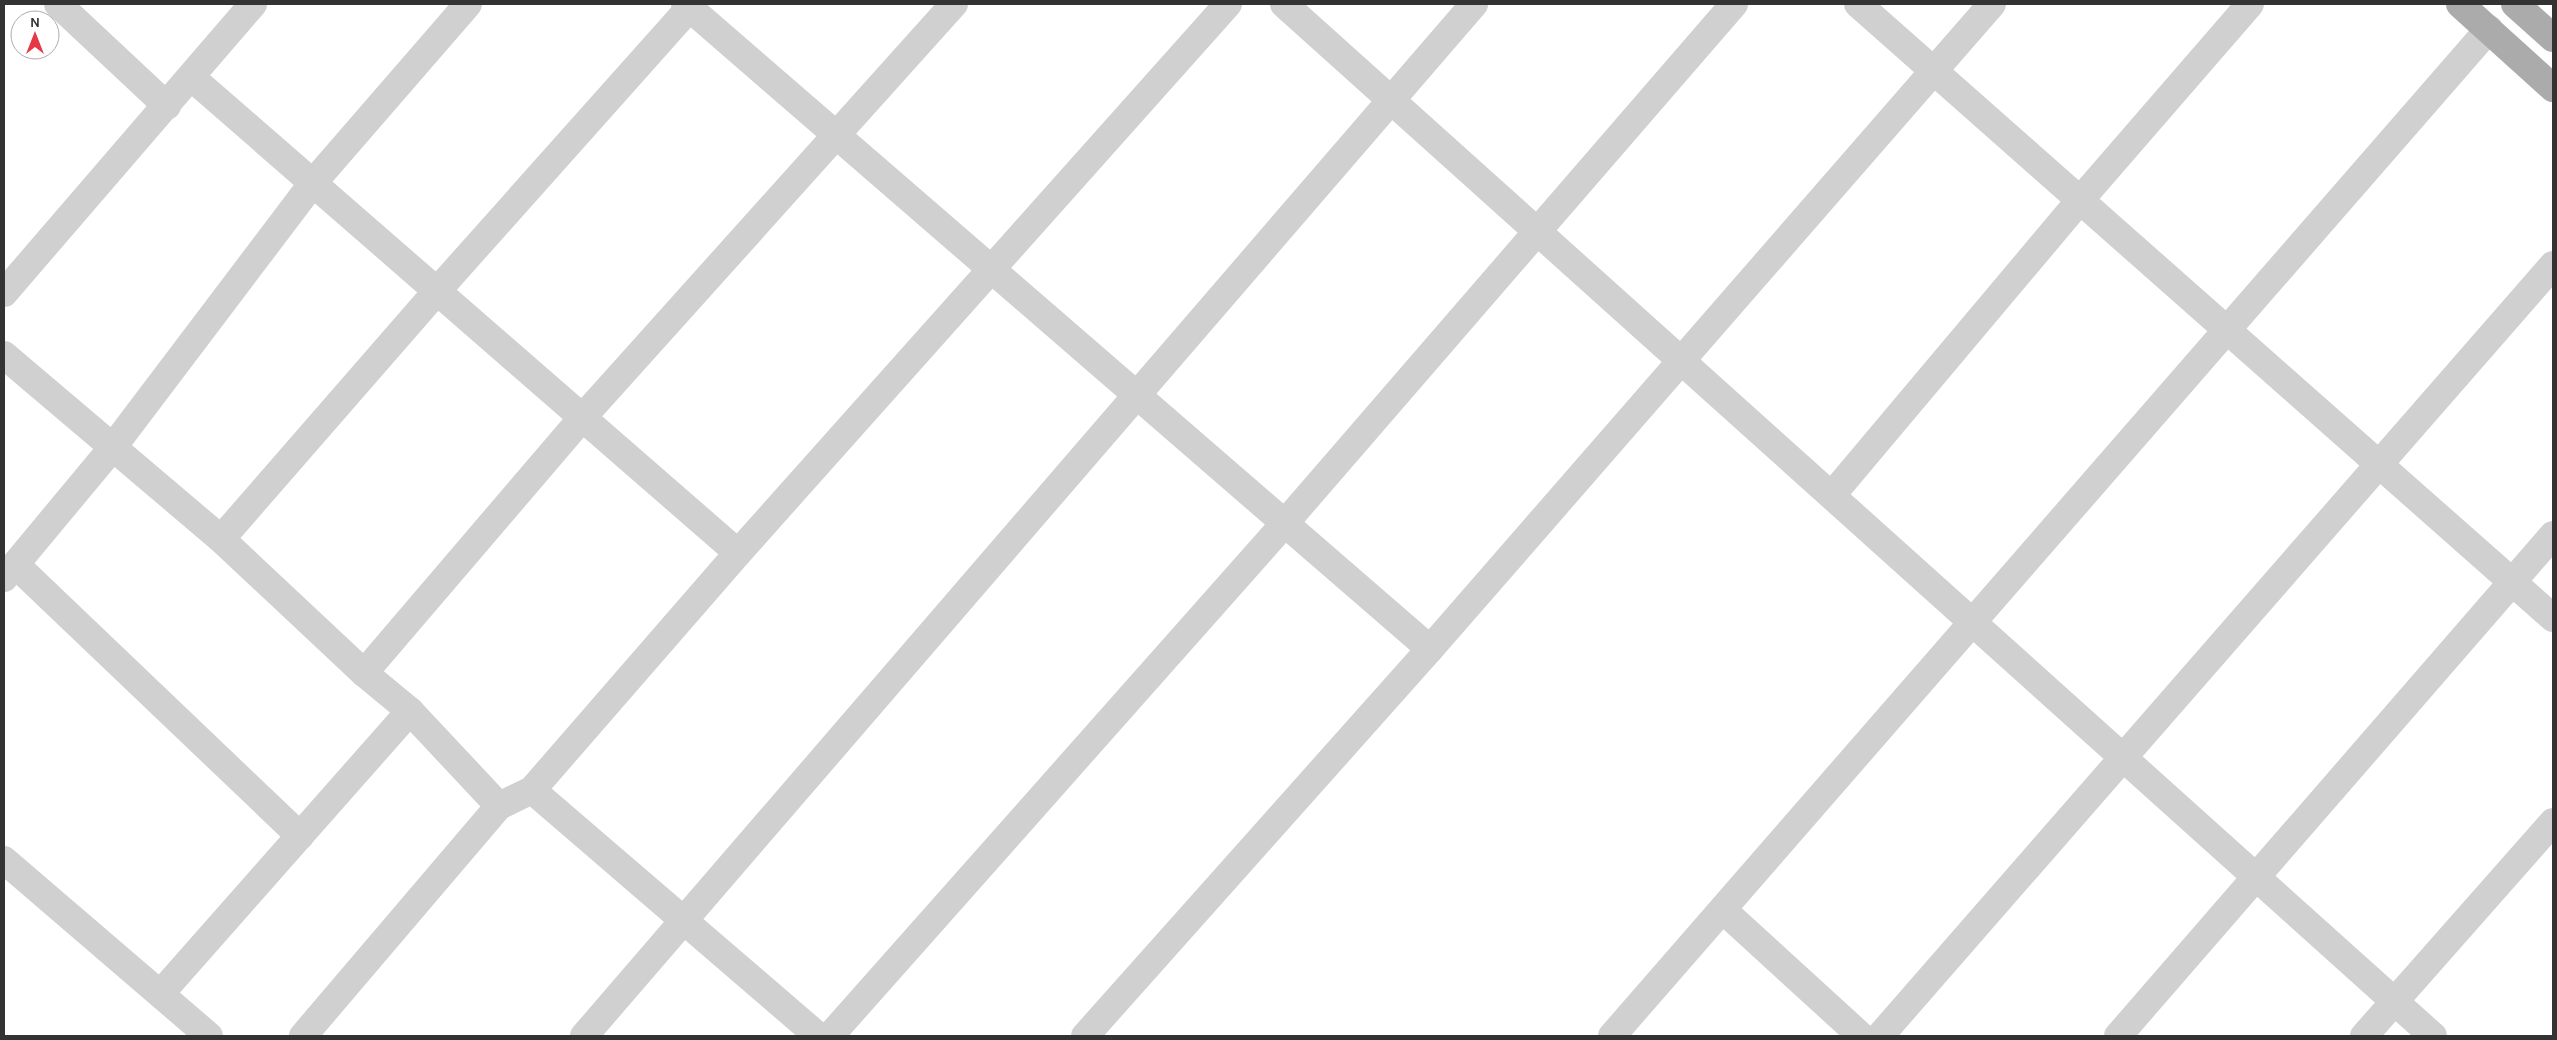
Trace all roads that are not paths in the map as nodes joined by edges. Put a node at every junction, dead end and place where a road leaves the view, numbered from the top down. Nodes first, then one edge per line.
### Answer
1 (58, 4) edge
2 (253, 4) edge
3 (468, 4) edge
4 (954, 4) edge
5 (1228, 4) edge
6 (1284, 4) edge
7 (1474, 4) edge
8 (1734, 4) edge
9 (1858, 4) edge
10 (1992, 4) edge
11 (2250, 4) edge
12 (2460, 4) edge
13 (2515, 4) edge
14 (689, 5) edge
15 (2489, 29) junction
16 (2553, 38) edge
17 (1933, 71) junction
18 (191, 78) junction
19 (2553, 88) edge
20 (1391, 100) junction
21 (167, 106) junction
22 (836, 135) junction
23 (312, 184) junction
24 (2081, 199) junction
25 (1538, 231) junction
26 (2553, 266) edge
27 (991, 269) junction
28 (437, 291) junction
29 (4, 293) edge
30 (2228, 329) junction
31 (4, 355) edge
32 (1681, 360) junction
33 (1137, 395) junction
34 (582, 418) junction
35 (113, 447) junction
36 (2380, 464) junction
37 (1832, 495) junction
38 (1285, 524) junction
39 (2553, 535) edge
40 (221, 539) junction
41 (738, 554) junction
42 (10, 571) edge
43 (2512, 582) junction
44 (2553, 618) edge
45 (1973, 623) junction
46 (1430, 649) junction
47 (364, 673) junction
48 (410, 711) junction
49 (2123, 758) junction
50 (532, 790) junction
51 (499, 806) junction
52 (2553, 822) edge
53 (300, 836) junction
54 (4, 860) edge
55 (2256, 877) junction
56 (1723, 910) junction
57 (683, 921) junction
58 (161, 993) junction
59 (2395, 1002) junction
60 (209, 1036) edge
61 (303, 1036) edge
62 (584, 1036) edge
63 (818, 1036) edge
64 (830, 1036) edge
65 (1085, 1036) edge
66 (1612, 1036) edge
67 (1862, 1036) edge
68 (1880, 1036) edge
69 (2118, 1036) edge
70 (2364, 1036) edge
71 (2433, 1036) edge

1 - 21 street
2 - 18 street
3 - 23 street
4 - 22 street
5 - 27 street
6 - 20 street
7 - 20 street
8 - 25 street
9 - 17 street
10 - 17 street
11 - 24 street
12 - 15 main road
13 - 16 main road
14 - 22 street
14 - 28 street
15 - 19 main road
15 - 30 street
17 - 24 street
17 - 32 street
18 - 21 street
18 - 23 street
20 - 25 street
20 - 33 street
21 - 29 street
22 - 27 street
22 - 34 street
23 - 28 street
23 - 35 street
24 - 30 street
24 - 37 street
25 - 32 street
25 - 38 street
26 - 36 street
27 - 33 street
27 - 41 street
28 - 34 street
28 - 40 street
30 - 36 street
30 - 45 street
31 - 35 street
32 - 37 street
32 - 46 street
33 - 38 street
33 - 57 street
34 - 41 street
34 - 47 street
35 - 40 street
35 - 42 street
36 - 43 street
36 - 49 street
37 - 45 street
38 - 46 street
38 - 64 street
39 - 43 street
40 - 47 street
41 - 50 street
42 - 53 street
43 - 44 street
43 - 55 street
45 - 49 street
45 - 56 street
46 - 65 street
47 - 48 street
48 - 51 street
48 - 53 street
49 - 55 street
49 - 68 street
50 - 51 street
50 - 57 street
51 - 61 street
52 - 59 street
53 - 58 street
54 - 58 street
55 - 59 street
55 - 69 street
56 - 66 street
56 - 67 street
57 - 62 street
57 - 63 street
58 - 60 street
59 - 70 street
59 - 71 street

